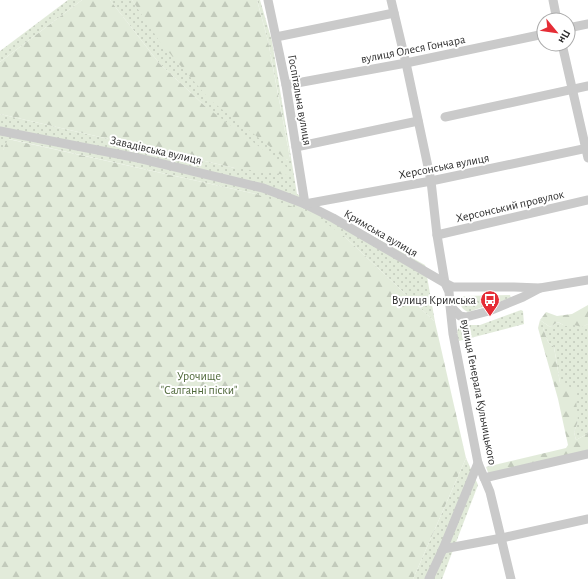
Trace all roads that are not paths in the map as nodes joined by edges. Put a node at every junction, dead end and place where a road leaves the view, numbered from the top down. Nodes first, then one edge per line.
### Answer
1 (268, 0) edge
2 (391, 0) edge
3 (553, 0) edge
4 (394, 12) junction
5 (555, 12) edge
6 (588, 24) edge
7 (576, 26) edge
8 (536, 36) edge
9 (276, 37) junction
10 (564, 52) edge
11 (406, 63) junction
12 (286, 85) junction
13 (588, 86) edge
14 (572, 90) junction
15 (445, 117) dead end
16 (418, 121) junction
17 (0, 131) edge
18 (296, 147) junction
19 (587, 151) edge
20 (431, 181) junction
21 (588, 200) edge
22 (305, 204) junction
23 (437, 235) junction
24 (588, 280) edge
25 (445, 283) junction
26 (461, 286) junction
27 (514, 287) junction
28 (540, 288) junction
29 (523, 297) junction
30 (450, 302) junction
31 (466, 317) junction
32 (453, 334) junction
33 (588, 454) edge
34 (478, 462) junction
35 (484, 478) junction
36 (588, 518) edge
37 (502, 538) junction
38 (443, 549) junction
39 (429, 579) edge
40 (511, 579) edge

1 - 9 street, Госпітальна вулиця
2 - 4 street
3 - 5 street
4 - 9 street
4 - 11 street
6 - 7 street
8 - 11 street, вулиця Олеся Гончара
9 - 12 street, Госпітальна вулиця
10 - 14 street
11 - 12 street, вулиця Олеся Гончара
11 - 16 street
12 - 18 street, Госпітальна вулиця
13 - 14 street
14 - 15 street
14 - 19 street
16 - 18 street
16 - 20 street
17 - 22 street, Завадівська вулиця
18 - 22 street, Госпітальна вулиця
19 - 20 street, Херсонська вулиця
20 - 22 street, Херсонська вулиця
20 - 23 street
21 - 23 street, Херсонський провулок
22 - 25 street, Кримська вулиця
23 - 25 street
24 - 28 street, Кримська вулиця
25 - 26 street, Кримська вулиця
25 - 30 street
26 - 27 street, Кримська вулиця
26 - 30 street
27 - 28 street, Кримська вулиця
27 - 29 street
28 - 29 street, Кримська вулиця
29 - 31 street, Кримська вулиця
30 - 31 street
30 - 32 street, вулиця Генерала Кульчицького
31 - 32 street
32 - 34 street, вулиця Генерала Кульчицького
33 - 35 street
34 - 35 street, вулиця Генерала Кульчицького
34 - 38 street
35 - 37 street, вулиця Генерала Кульчицького
36 - 37 street
37 - 38 street
37 - 40 street, вулиця Генерала Кульчицького
38 - 39 street

